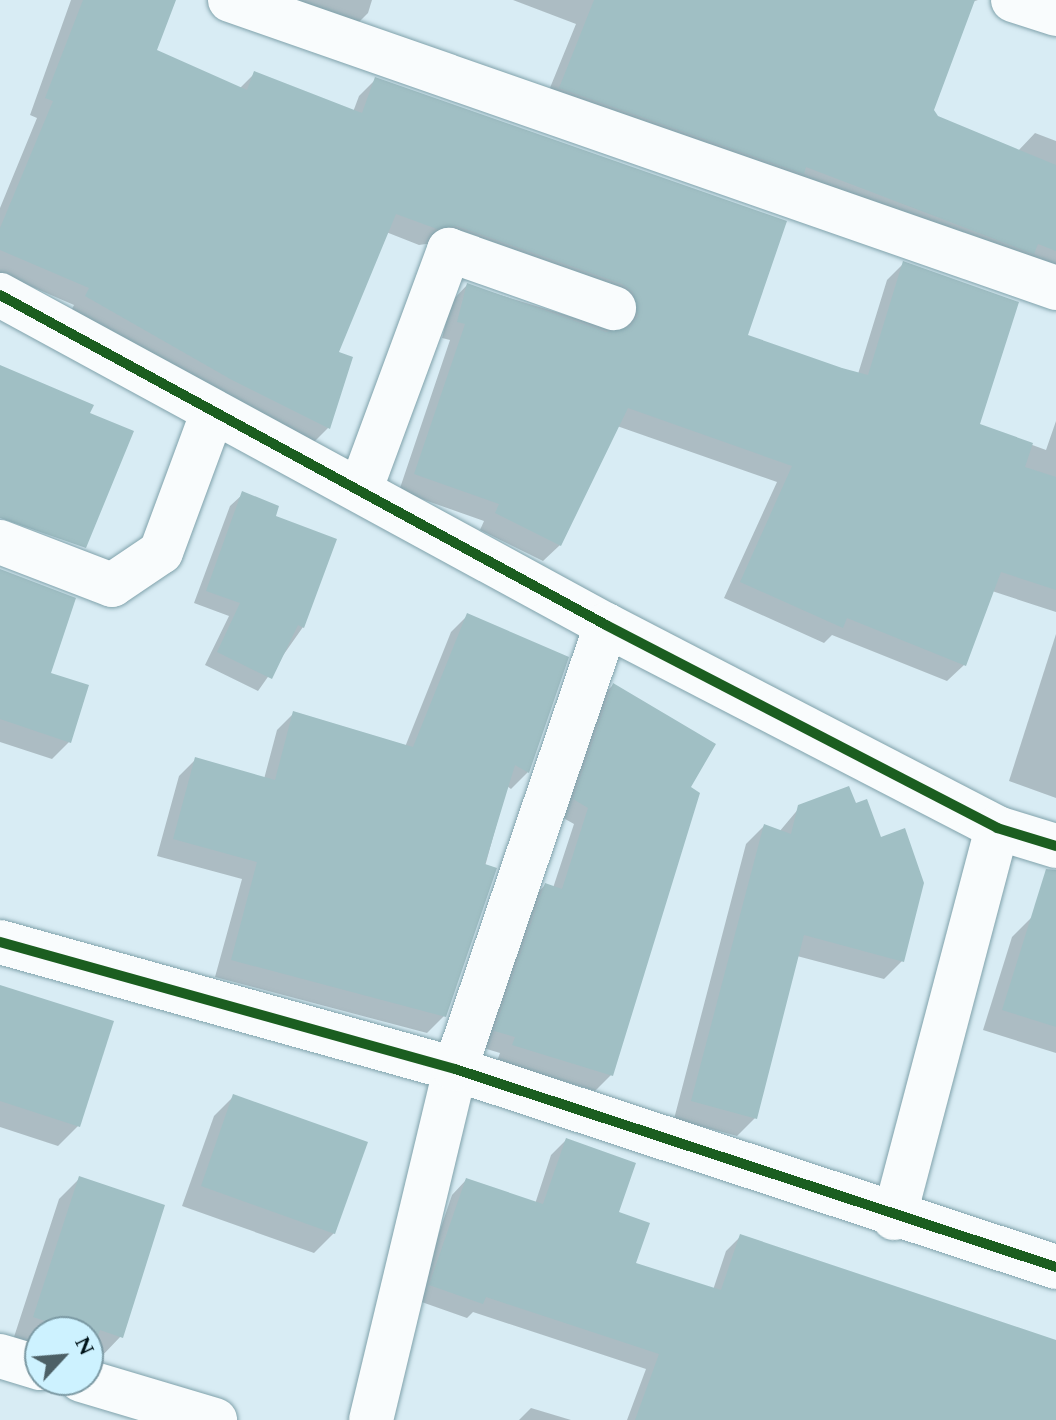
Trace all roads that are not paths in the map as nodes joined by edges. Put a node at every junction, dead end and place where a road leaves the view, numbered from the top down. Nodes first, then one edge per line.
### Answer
1 (230, 0) edge
2 (1013, 0) edge
3 (1056, 14) edge
4 (1056, 288) edge
5 (0, 295) edge
6 (614, 308) dead end
7 (212, 414) junction
8 (361, 488) junction
9 (0, 542) edge
10 (606, 625) junction
11 (997, 828) junction
12 (1056, 846) edge
13 (0, 942) edge
14 (455, 1069) junction
15 (894, 1218) junction
16 (1056, 1267) edge
17 (0, 1356) edge
18 (24, 1363) edge
19 (104, 1387) edge
20 (215, 1420) edge
21 (371, 1420) edge

1 - 4 street
2 - 3 street
5 - 7 street
6 - 8 street
7 - 8 street
7 - 9 street
8 - 10 street
10 - 11 street
10 - 14 street
11 - 12 street
11 - 15 street
13 - 14 street
14 - 15 street
14 - 21 street
15 - 16 street
17 - 18 street
19 - 20 street

